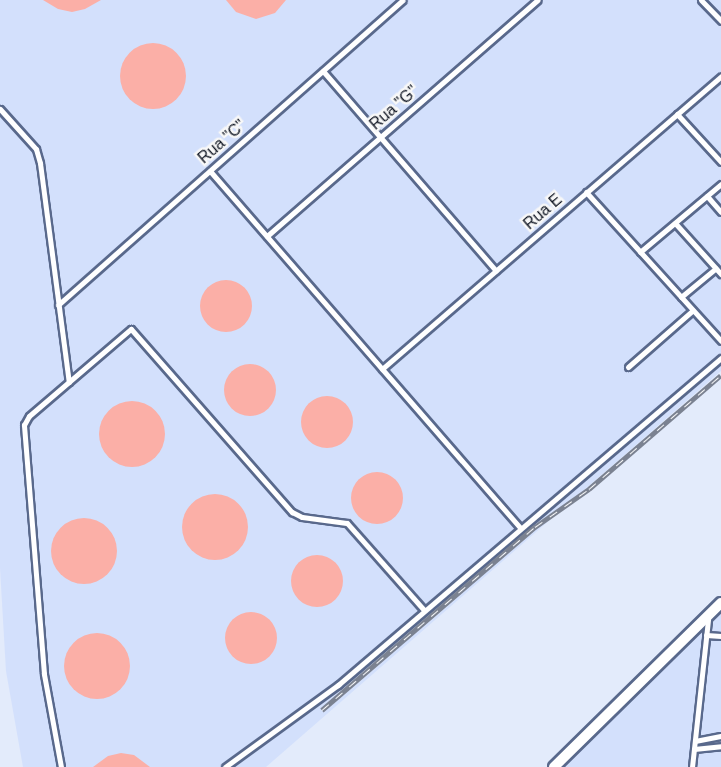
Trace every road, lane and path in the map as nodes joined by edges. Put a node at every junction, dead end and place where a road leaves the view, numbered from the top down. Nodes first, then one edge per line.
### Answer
1 (403, 0) edge
2 (525, 0) edge
3 (538, 0) edge
4 (701, 0) edge
5 (531, 6) junction
6 (721, 21) edge
7 (323, 71) junction
8 (721, 76) edge
9 (0, 109) edge
10 (677, 114) junction
11 (380, 138) junction
12 (721, 162) edge
13 (210, 171) junction
14 (721, 184) edge
15 (586, 192) junction
16 (707, 196) junction
17 (721, 212) edge
18 (675, 223) junction
19 (267, 236) junction
20 (640, 252) junction
21 (716, 268) junction
22 (496, 271) junction
23 (721, 274) edge
24 (681, 297) junction
25 (58, 305) junction
26 (693, 310) junction
27 (721, 341) edge
28 (721, 358) edge
29 (628, 367) dead end
30 (382, 369) junction
31 (69, 382) junction
32 (520, 528) junction
33 (721, 603) edge
34 (424, 610) junction
35 (708, 617) junction
36 (706, 635) junction
37 (721, 636) edge
38 (721, 736) edge
39 (695, 741) junction
40 (721, 746) edge
41 (694, 749) junction
42 (61, 767) edge
43 (225, 767) edge
44 (554, 767) edge
45 (692, 767) edge

1 - 7 lane, Rua "C"
2 - 5 lane
3 - 5 lane, Rua "G"
4 - 6 lane
5 - 11 lane, Rua "G"
7 - 11 lane
7 - 13 lane, Rua "C"
8 - 10 lane, Rua E
9 - 25 lane
10 - 12 lane
10 - 15 lane, Rua E
11 - 19 lane, Rua "G"
11 - 22 lane
13 - 19 lane
13 - 25 lane, Rua "C"
14 - 16 lane
15 - 20 lane
15 - 22 lane, Rua E
16 - 17 lane
16 - 18 lane
18 - 20 lane
18 - 21 lane
19 - 30 lane
20 - 24 lane
21 - 23 lane
21 - 24 lane
22 - 30 lane, Rua E
24 - 26 lane
25 - 31 lane
26 - 27 lane
26 - 29 lane
28 - 32 lane
30 - 32 lane
31 - 34 lane
31 - 42 lane
32 - 34 lane
33 - 35 street
34 - 43 lane
35 - 36 lane
35 - 44 street
36 - 37 lane
36 - 39 lane
38 - 39 lane
39 - 41 lane
40 - 41 lane
41 - 45 lane

